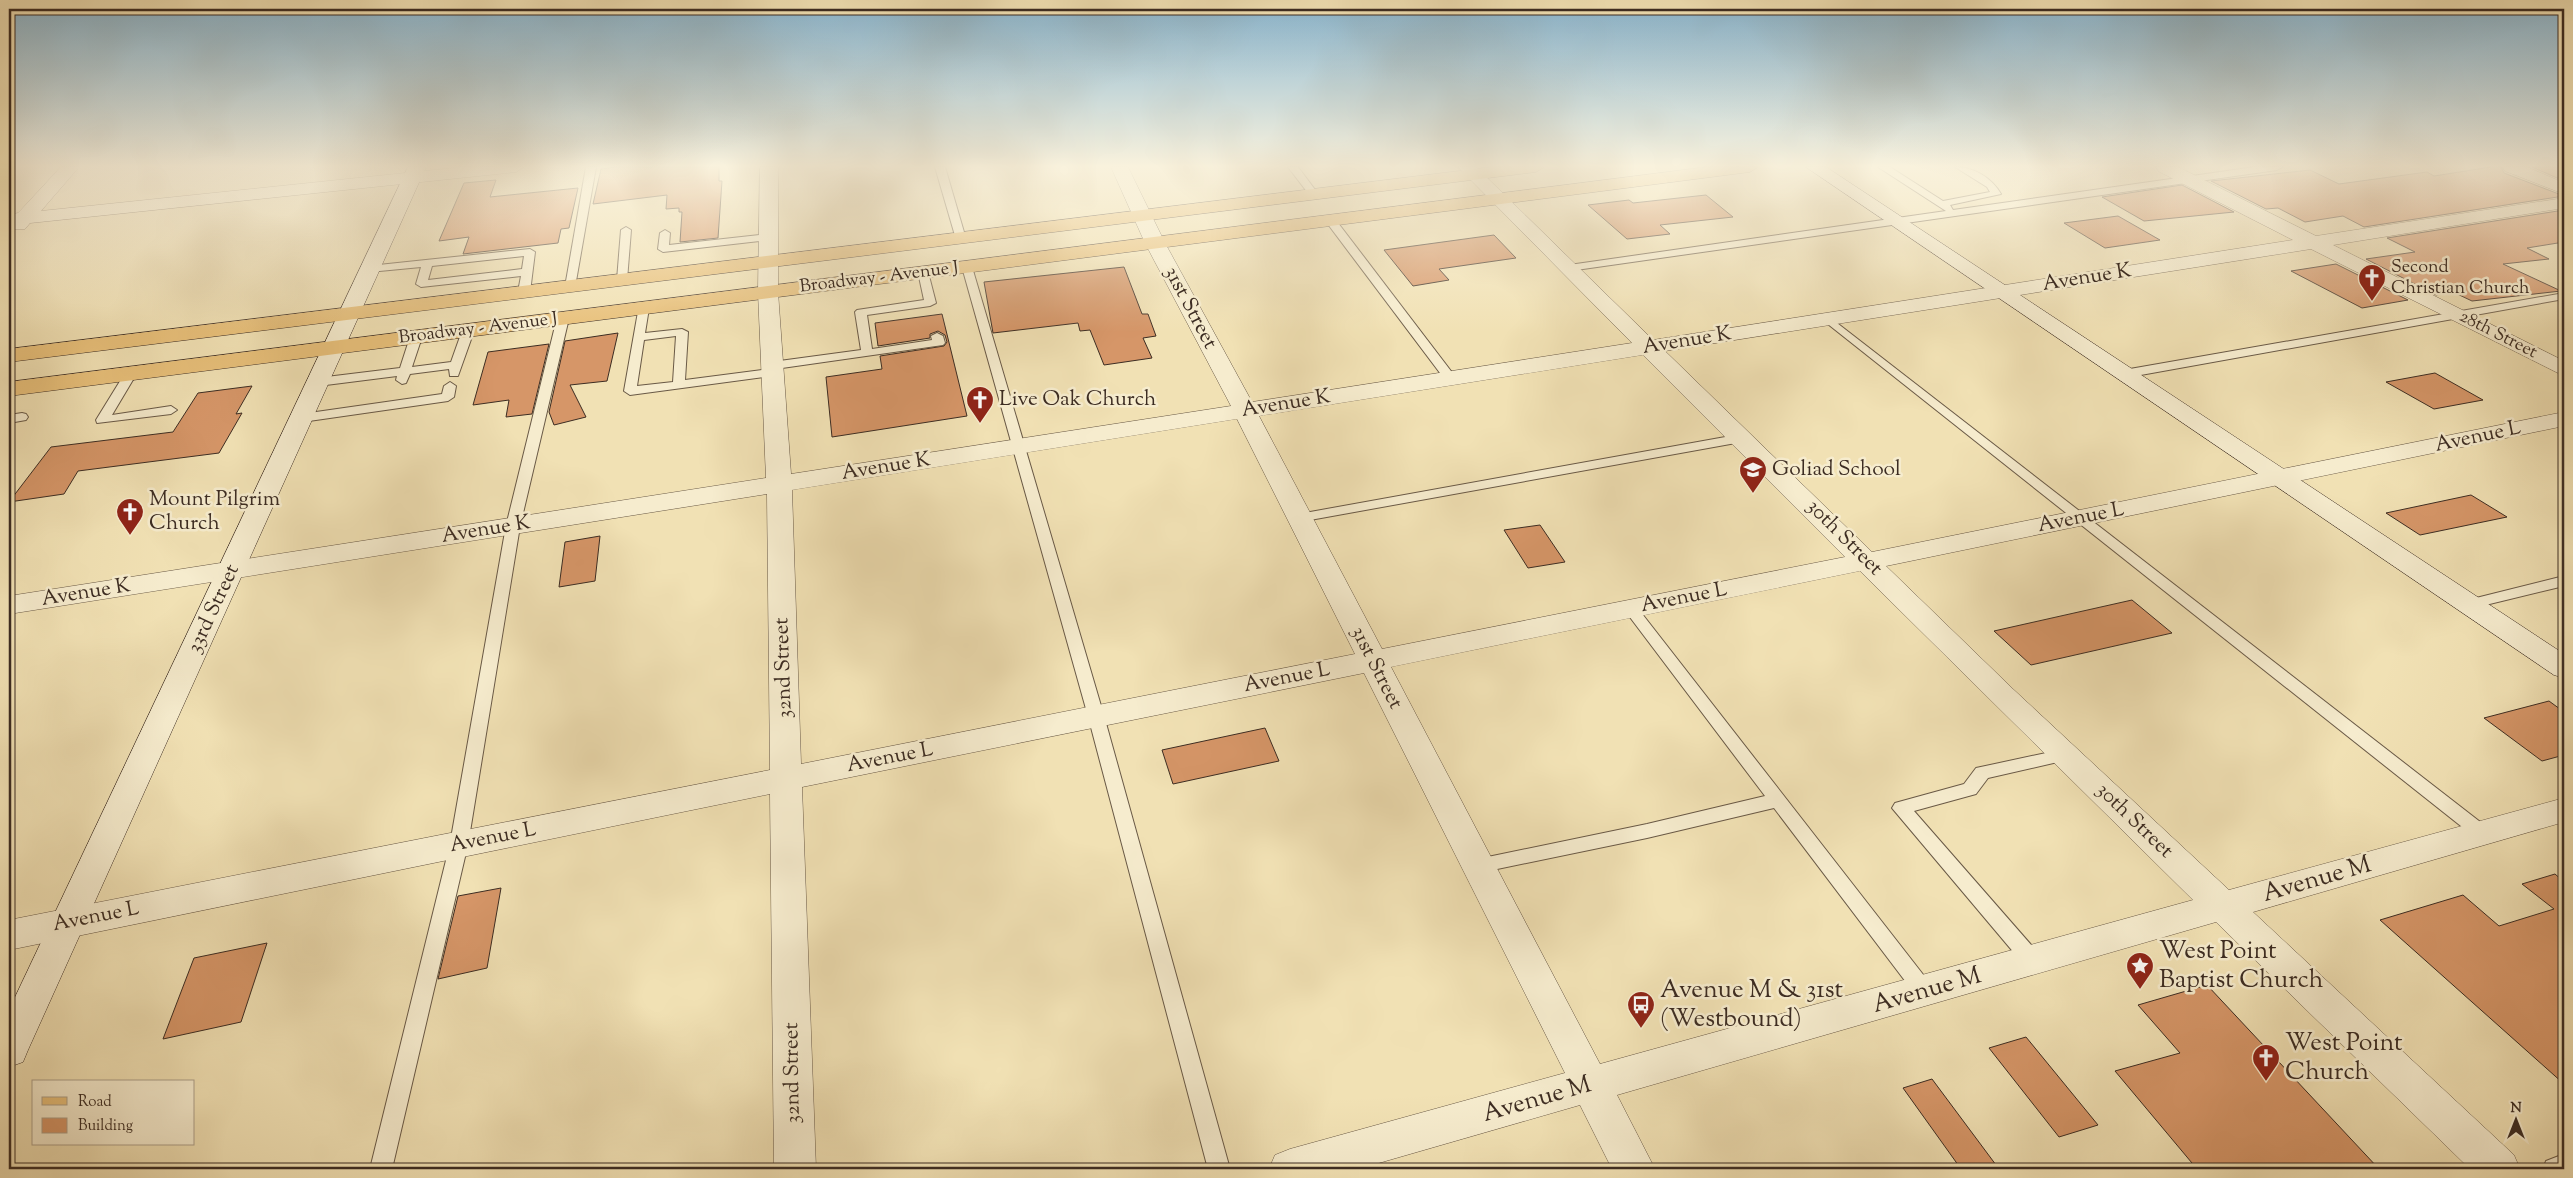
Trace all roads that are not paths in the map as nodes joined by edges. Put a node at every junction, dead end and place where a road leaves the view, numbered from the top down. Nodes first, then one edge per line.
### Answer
1 (16, 222) edge
2 (392, 222) edge
3 (582, 222) edge
4 (769, 222) edge
5 (956, 222) edge
6 (1096, 222) edge
7 (1146, 222) edge
8 (1323, 222) edge
9 (1332, 222) edge
10 (1522, 222) edge
11 (1895, 222) joint
12 (2273, 222) edge
13 (2442, 222) edge
14 (626, 230) dead end
15 (665, 233) dead end
16 (9, 235) edge
17 (961, 239) junction
18 (2313, 242) junction
19 (1155, 243) junction
20 (769, 249) junction
21 (428, 262) junction
22 (490, 267) junction
23 (967, 267) junction
24 (1569, 268) junction
25 (369, 269) junction
26 (461, 270) junction
27 (527, 272) junction
28 (923, 272) junction
29 (622, 280) junction
30 (570, 287) junction
31 (2002, 291) junction
32 (524, 292) junction
33 (768, 292) junction
34 (2564, 296) edge
35 (913, 305) junction
36 (898, 307) junction
37 (643, 308) junction
38 (348, 314) junction
39 (2458, 315) junction
40 (563, 318) junction
41 (915, 318) dead end
42 (1828, 318) junction
43 (901, 319) dead end
44 (468, 331) junction
45 (937, 336) dead end
46 (416, 337) junction
47 (639, 337) junction
48 (1649, 347) junction
49 (334, 348) junction
50 (866, 353) junction
51 (9, 356) edge
52 (772, 369) junction
53 (2564, 369) edge
54 (131, 374) junction
55 (2124, 374) junction
56 (453, 375) junction
57 (1450, 378) junction
58 (318, 382) junction
59 (679, 384) junction
60 (400, 388) junction
61 (9, 389) edge
62 (171, 410) dead end
63 (1245, 411) junction
64 (302, 418) junction
65 (2564, 418) edge
66 (1742, 438) junction
67 (1020, 446) junction
68 (2280, 478) junction
69 (779, 484) junction
70 (1299, 518) junction
71 (2082, 518) junction
72 (513, 526) junction
73 (1867, 562) junction
74 (232, 570) junction
75 (2564, 581) edge
76 (2469, 604) junction
77 (9, 606) edge
78 (1632, 609) junction
79 (1372, 661) junction
80 (2564, 668) edge
81 (1096, 716) junction
82 (2065, 755) junction
83 (787, 779) junction
84 (1778, 800) junction
85 (2564, 810) edge
86 (2482, 834) junction
87 (459, 844) junction
88 (1478, 866) junction
89 (2224, 907) junction
90 (68, 923) junction
91 (9, 935) edge
92 (2033, 962) junction
93 (1925, 992) junction
94 (9, 1050) edge
95 (1590, 1085) junction
96 (2564, 1165) edge
97 (381, 1169) edge
98 (795, 1169) edge
99 (1219, 1169) edge
100 (1290, 1169) edge
101 (1634, 1169) edge
102 (2499, 1169) edge
103 (2554, 1169) edge

1 - 16 street
2 - 25 street, 33rd Street
3 - 30 lane
4 - 20 street, 32nd Street
5 - 17 lane
6 - 17 main road, Broadway - Avenue J
7 - 19 street, 31st Street
8 - 19 main road, Broadway - Avenue J
9 - 57 lane
10 - 24 street, 30th Street
11 - 24 lane
11 - 31 street
12 - 18 street, 28th Street
13 - 18 street, Avenue K
14 - 29 lane
15 - 20 lane
17 - 20 main road, Broadway - Avenue J
18 - 31 street, Avenue K
18 - 39 street, 28th Street
19 - 23 main road, Broadway - Avenue J
19 - 63 street, 31st Street
20 - 29 main road, Broadway - Avenue J
20 - 33 street, 32nd Street
21 - 25 lane
21 - 26 lane
21 - 26 lane
22 - 26 lane
22 - 26 lane
22 - 27 lane
22 - 27 lane
23 - 28 main road, Broadway - Avenue J
23 - 67 lane
24 - 48 street, 30th Street
25 - 38 street, 33rd Street
27 - 32 lane
28 - 33 main road, Broadway - Avenue J
28 - 35 lane
29 - 30 main road, Broadway - Avenue J
30 - 32 main road, Broadway - Avenue J
31 - 42 street, Avenue K
31 - 55 street
32 - 38 main road, Broadway - Avenue J
33 - 37 main road, Broadway - Avenue J
33 - 52 street, 32nd Street
34 - 39 lane
35 - 36 lane
35 - 41 lane
36 - 43 lane
36 - 50 lane
37 - 40 main road, Broadway - Avenue J
37 - 47 lane
38 - 49 street, 33rd Street
38 - 51 main road, Broadway - Avenue J
39 - 53 street, 28th Street
39 - 55 lane
40 - 44 main road, Broadway - Avenue J
40 - 72 lane
42 - 48 street, Avenue K
42 - 71 lane
44 - 46 main road, Broadway - Avenue J
44 - 56 lane
45 - 50 lane
46 - 49 main road, Broadway - Avenue J
46 - 60 lane
47 - 59 lane
47 - 59 lane
48 - 57 street, Avenue K
48 - 66 street, 30th Street
49 - 54 main road, Broadway - Avenue J
49 - 58 street, 33rd Street
50 - 52 lane
52 - 59 lane
52 - 69 street, 32nd Street
54 - 61 main road, Broadway - Avenue J
54 - 62 lane
55 - 68 street
56 - 60 lane
56 - 60 lane
57 - 63 street, Avenue K
58 - 60 lane
58 - 64 street, 33rd Street
60 - 64 lane
63 - 67 street, Avenue K
63 - 70 street, 31st Street
64 - 74 street, 33rd Street
65 - 68 street, Avenue L
66 - 70 lane
66 - 73 street, 30th Street
67 - 69 street, Avenue K
67 - 81 lane
68 - 71 street, Avenue L
68 - 76 street
69 - 72 street, Avenue K
69 - 83 street, 32nd Street
70 - 79 street, 31st Street
71 - 73 street, Avenue L
71 - 86 lane
72 - 74 street, Avenue K
72 - 87 lane
73 - 78 street, Avenue L
73 - 82 street, 30th Street
74 - 77 street, Avenue K
74 - 90 street, 33rd Street
75 - 76 lane
76 - 80 street
78 - 79 street, Avenue L
78 - 84 lane
79 - 81 street, Avenue L
79 - 88 street, 31st Street
81 - 83 street, Avenue L
81 - 99 lane
82 - 89 street, 30th Street
82 - 92 lane
83 - 87 street, Avenue L
83 - 98 street, 32nd Street
84 - 88 lane
84 - 93 lane
85 - 86 street, Avenue M
86 - 89 street, Avenue M
87 - 90 street, Avenue L
87 - 97 lane
88 - 95 street, 31st Street
89 - 92 street, Avenue M
89 - 102 street, 30th Street
90 - 91 street, Avenue L
90 - 94 street, 33rd Street
92 - 93 street, Avenue M
93 - 95 street, Avenue M
95 - 100 street, Avenue M
95 - 101 street, 31st Street
96 - 103 lane

